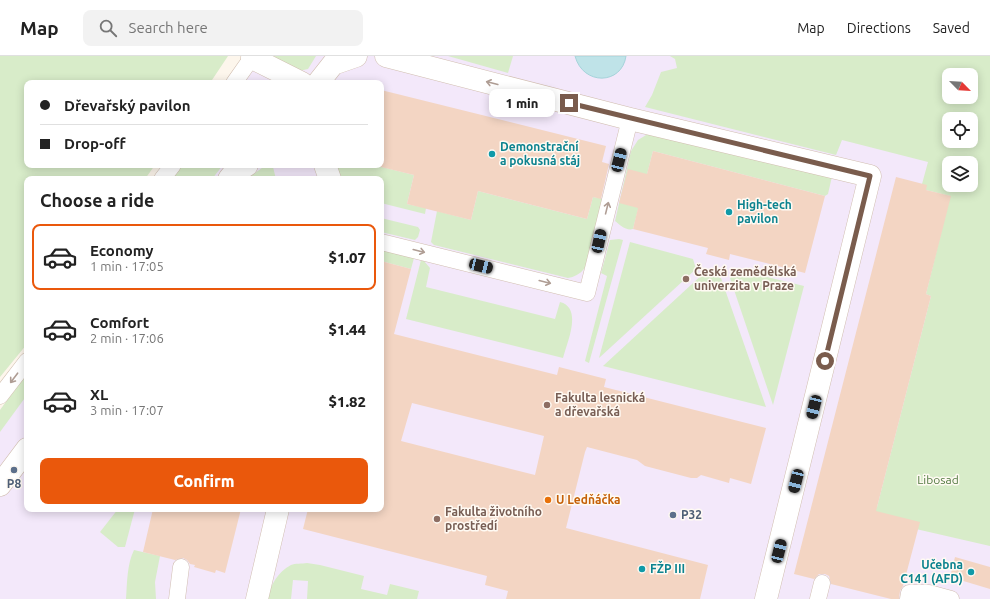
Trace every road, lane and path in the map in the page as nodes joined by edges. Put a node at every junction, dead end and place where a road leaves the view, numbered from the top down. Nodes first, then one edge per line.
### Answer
1 (356, 56) edge
2 (386, 56) edge
3 (252, 57) edge
4 (236, 80) edge
5 (296, 80) edge
6 (320, 80) edge
7 (630, 119) junction
8 (171, 168) edge
9 (242, 168) edge
10 (164, 176) edge
11 (231, 176) edge
12 (384, 243) edge
13 (24, 364) edge
14 (0, 396) edge
15 (24, 453) edge
16 (0, 485) edge
17 (277, 512) edge
18 (181, 567) dead end
19 (822, 583) dead end
20 (178, 599) edge
21 (257, 599) edge
22 (766, 599) edge
23 (818, 599) edge
24 (908, 599) edge
25 (951, 599) edge

1 - 6 street
7 -> 2 street
3 - 4 lane
3 - 5 street
12 -> 7 lane
7 - 22 street
8 - 10 lane
9 - 11 street
13 -> 14 lane
15 - 16 street
17 - 21 street
18 - 20 lane
19 - 23 lane
24 - 25 lane

